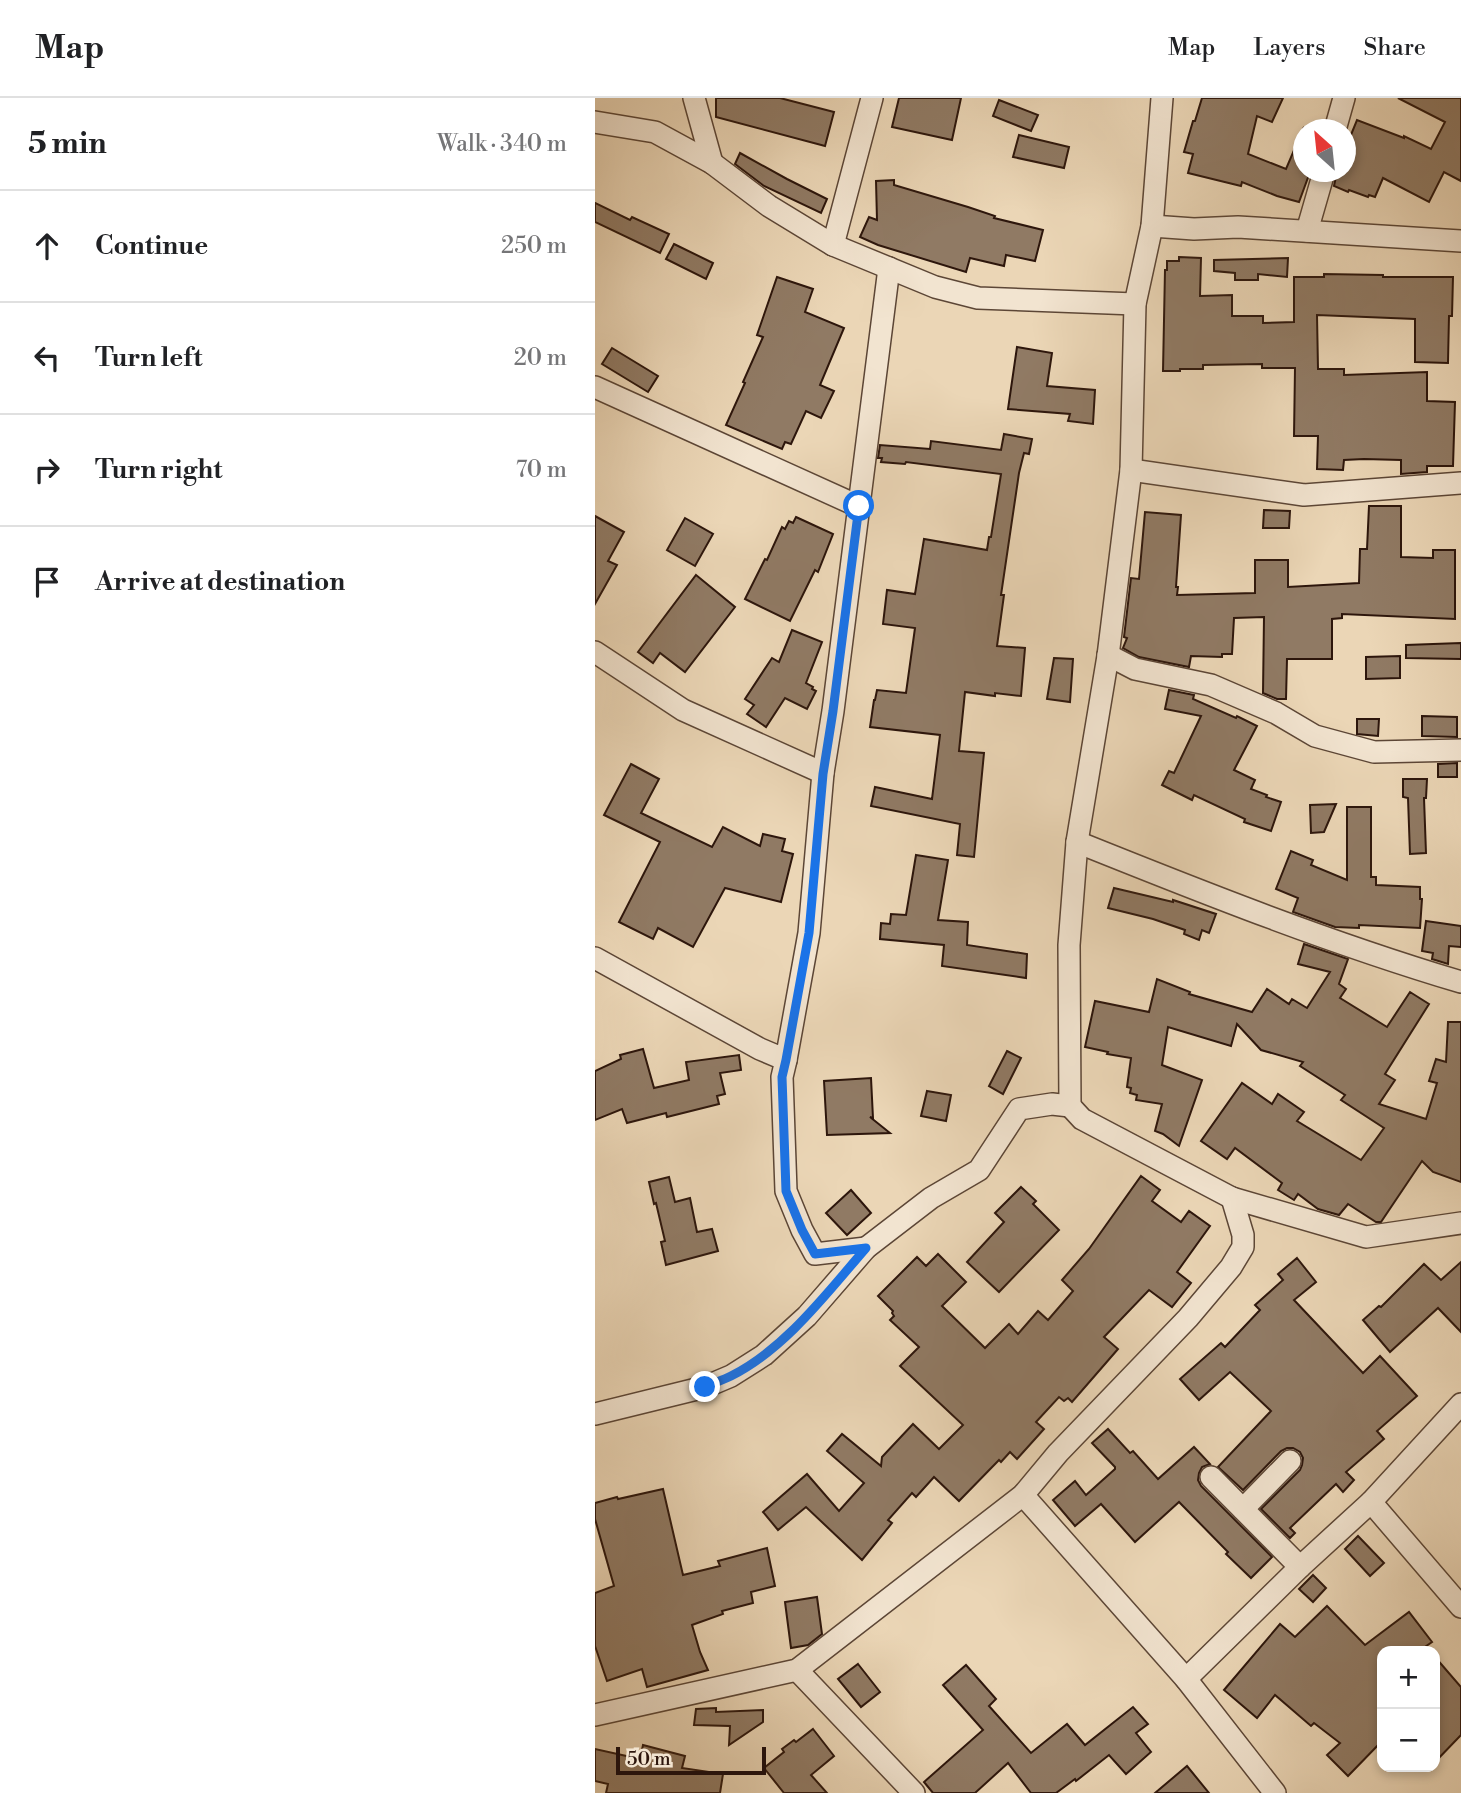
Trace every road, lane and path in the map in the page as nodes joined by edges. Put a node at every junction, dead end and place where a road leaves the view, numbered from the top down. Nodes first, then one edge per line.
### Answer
1 (694, 98) edge
2 (872, 98) edge
3 (1162, 98) edge
4 (1344, 98) edge
5 (1338, 119) edge
6 (595, 122) edge
7 (712, 163) junction
8 (1321, 182) edge
9 (1152, 226) junction
10 (1307, 231) junction
11 (1461, 242) edge
12 (833, 245) junction
13 (889, 268) junction
14 (1135, 304) junction
15 (595, 387) edge
16 (1131, 470) junction
17 (1461, 483) edge
18 (859, 506) junction
19 (595, 652) edge
20 (1108, 654) junction
21 (1461, 750) edge
22 (823, 774) junction
23 (1077, 842) junction
24 (595, 958) edge
25 (1461, 982) edge
26 (786, 1060) junction
27 (1070, 1106) junction
28 (1232, 1198) junction
29 (1461, 1223) edge
30 (866, 1248) junction
31 (1461, 1404) edge
32 (595, 1414) edge
33 (1290, 1461) dead end
34 (1211, 1477) dead end
35 (1023, 1495) junction
36 (1371, 1502) junction
37 (1243, 1509) junction
38 (1300, 1567) junction
39 (1461, 1606) edge
40 (797, 1670) junction
41 (1186, 1679) junction
42 (595, 1715) edge
43 (914, 1793) edge
44 (1275, 1793) edge

1 - 7 street
2 - 12 street
3 - 9 street
4 - 5 street
6 - 7 street
7 - 12 street
8 - 10 street
9 - 10 street
9 - 14 street
10 - 11 street
12 - 13 street
13 - 14 street
13 - 18 street
14 - 16 street
15 - 18 street
16 - 17 street
16 - 20 street
18 - 22 street
19 - 22 street
20 - 21 street
20 - 23 street
22 - 26 street
23 - 25 street
23 - 27 street
24 - 26 street
26 - 30 street
27 - 28 street
27 - 30 street
28 - 29 street
28 - 35 street
30 - 32 street
31 - 36 street
33 - 37 street
34 - 37 street
35 - 40 street
35 - 41 street
36 - 38 street
36 - 39 street
37 - 38 street
38 - 41 street
40 - 42 street
40 - 43 street
41 - 44 street

